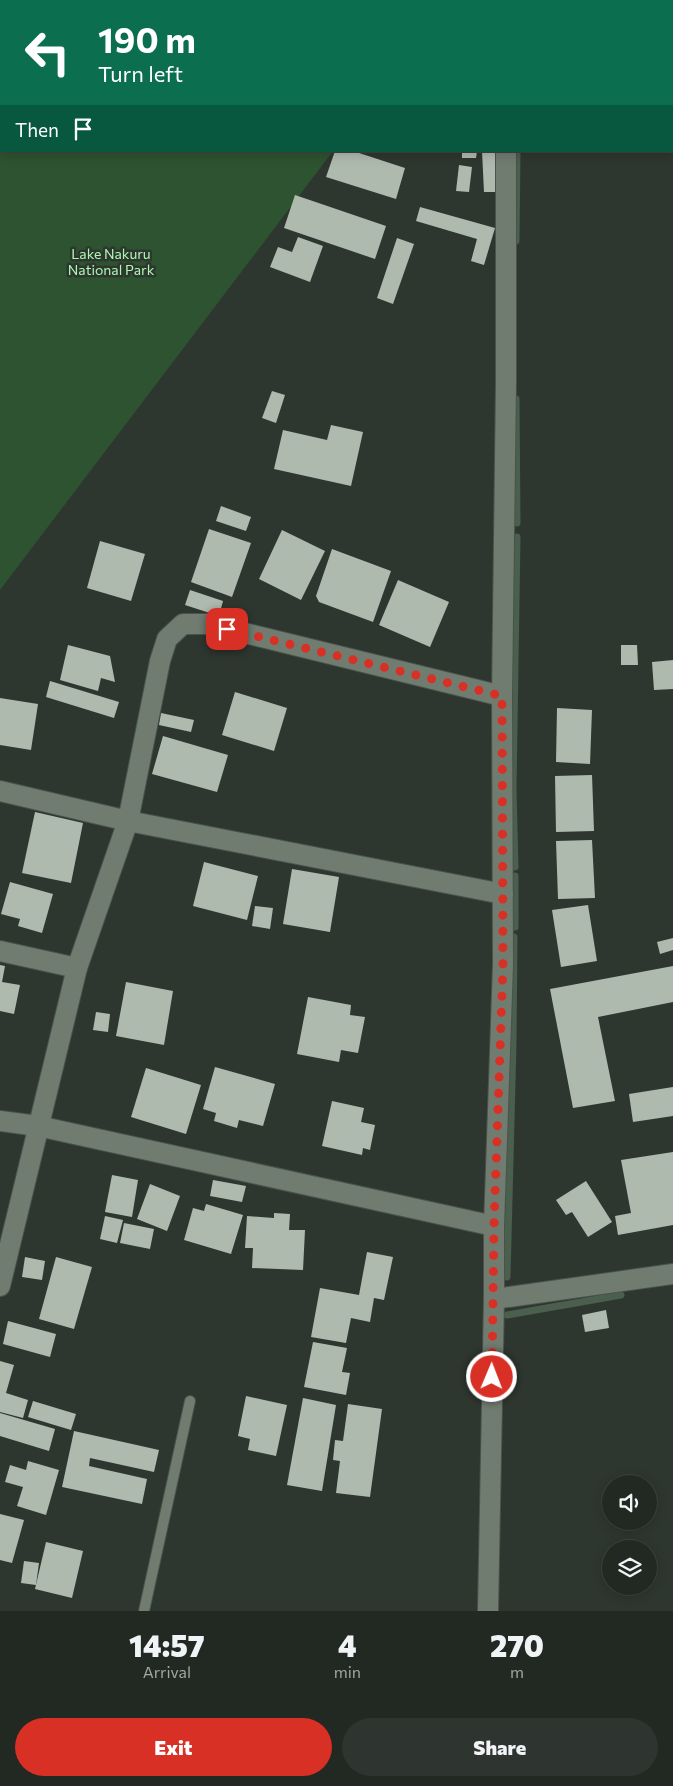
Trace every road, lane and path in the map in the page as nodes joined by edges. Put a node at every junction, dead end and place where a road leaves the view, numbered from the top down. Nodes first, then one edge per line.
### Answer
1 (506, 152) edge
2 (502, 696) junction
3 (0, 791) edge
4 (128, 821) junction
5 (503, 894) junction
6 (0, 950) edge
7 (77, 968) junction
8 (0, 1121) edge
9 (38, 1126) junction
10 (494, 1226) junction
11 (673, 1274) edge
12 (0, 1286) edge
13 (494, 1299) junction
14 (190, 1401) dead end
15 (144, 1611) edge
16 (488, 1611) edge

1 - 2 street
2 - 4 street
2 - 5 street
3 - 4 street
4 - 5 street
4 - 7 street
5 - 10 street
6 - 7 street
7 - 9 street
8 - 9 street
9 - 10 street
9 - 12 street
10 - 13 street
11 - 13 street
13 - 16 street
14 - 15 lane

